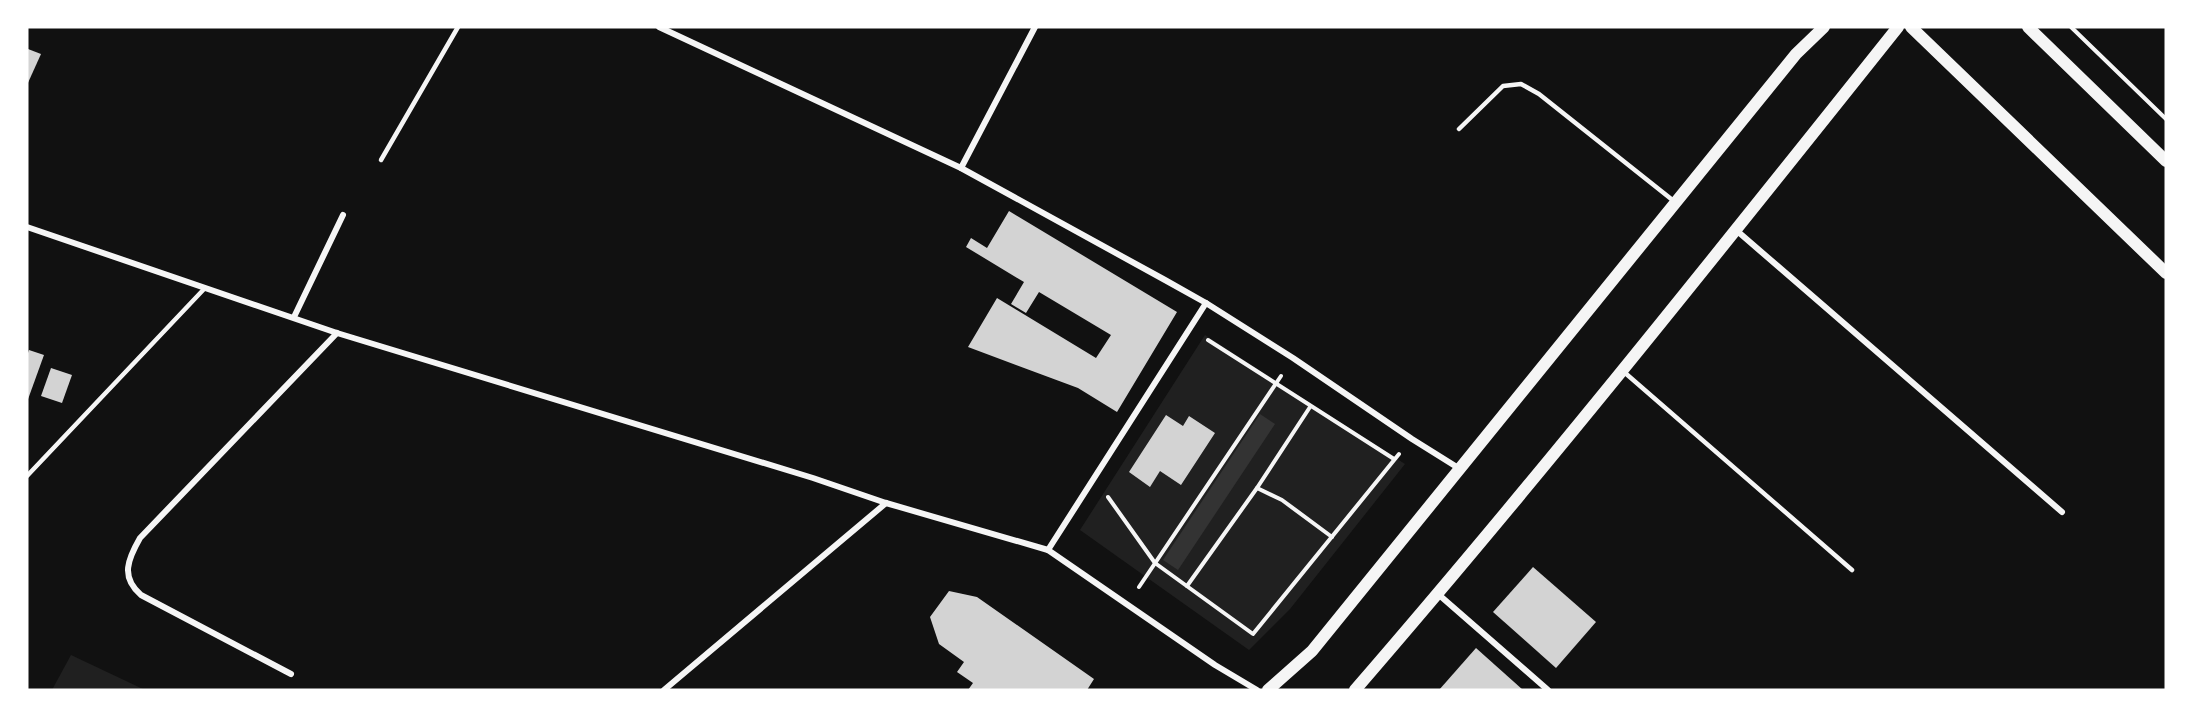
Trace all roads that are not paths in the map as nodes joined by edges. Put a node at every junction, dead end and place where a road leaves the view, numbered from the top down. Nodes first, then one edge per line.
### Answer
1 (458, 27) edge
2 (659, 27) edge
3 (1035, 27) edge
4 (1824, 27) edge
5 (1898, 27) edge
6 (1911, 27) edge
7 (2028, 27) edge
8 (1459, 129) dead end
9 (381, 160) dead end
10 (2166, 161) edge
11 (961, 168) junction
12 (1675, 202) junction
13 (343, 215) dead end
14 (27, 227) edge
15 (1736, 230) junction
16 (2166, 273) edge
17 (205, 288) junction
18 (1206, 303) junction
19 (294, 317) junction
20 (337, 333) junction
21 (1622, 371) junction
22 (1461, 470) junction
23 (27, 476) edge
24 (886, 503) junction
25 (2062, 512) dead end
26 (1048, 550) junction
27 (1852, 570) dead end
28 (1438, 594) junction
29 (291, 674) dead end
30 (664, 690) edge
31 (1257, 690) edge
32 (1268, 690) edge
33 (1355, 690) edge
34 (1548, 690) edge

1 - 9 lane
2 - 11 street
3 - 11 street
4 - 12 main road
5 - 15 main road
6 - 16 main road
7 - 10 main road
8 - 12 lane
11 - 18 street
12 - 22 main road
13 - 19 street
14 - 17 street
15 - 21 main road
15 - 25 street
17 - 19 street
17 - 23 lane
18 - 22 street
18 - 26 street
19 - 20 street
20 - 24 street
20 - 29 street
21 - 27 lane
21 - 28 main road
22 - 32 main road
24 - 26 street
24 - 30 street
26 - 31 street
28 - 33 main road
28 - 34 street

